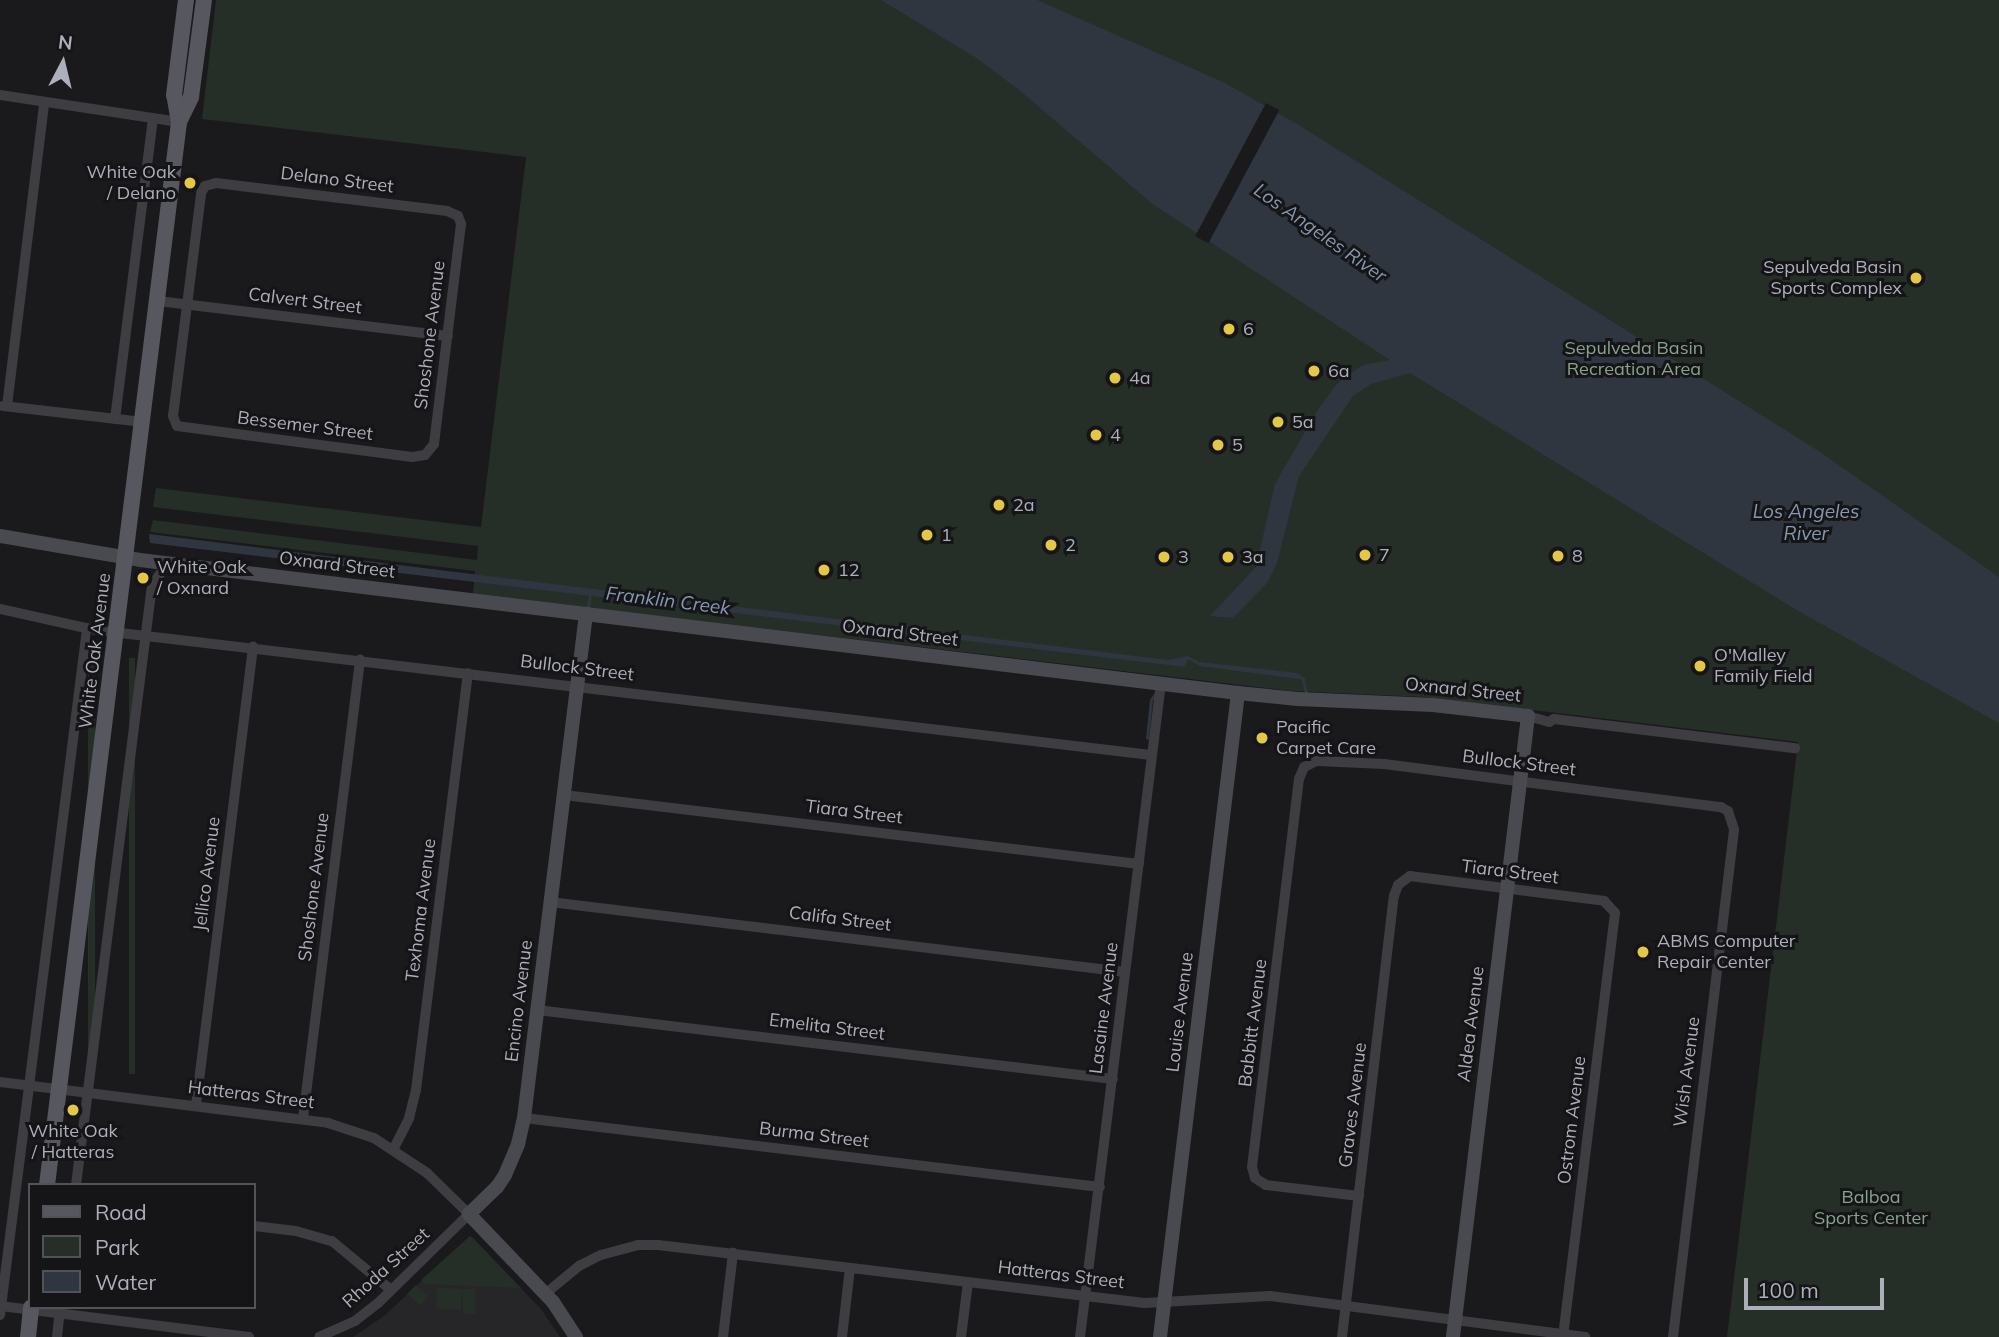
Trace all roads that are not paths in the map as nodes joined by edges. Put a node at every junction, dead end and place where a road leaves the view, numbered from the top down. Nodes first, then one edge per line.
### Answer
1 (186, 0) edge
2 (204, 0) edge
3 (0, 95) edge
4 (44, 103) junction
5 (153, 118) junction
6 (179, 122) junction
7 (458, 216) joint
8 (158, 301) junction
9 (186, 304) junction
10 (448, 336) junction
11 (4, 406) edge
12 (115, 419) junction
13 (143, 422) junction
14 (425, 455) joint
15 (0, 536) edge
16 (126, 559) junction
17 (167, 564) junction
18 (0, 609) edge
19 (586, 614) junction
20 (87, 629) junction
21 (116, 632) junction
22 (145, 634) junction
23 (253, 647) junction
24 (360, 660) junction
25 (468, 673) junction
26 (1161, 683) junction
27 (577, 686) junction
28 (1238, 693) junction
29 (1528, 716) junction
30 (1795, 748) dead end
31 (1151, 755) junction
32 (1304, 766) joint
33 (1520, 781) junction
34 (564, 795) junction
35 (1728, 811) joint
36 (1139, 864) junction
37 (1403, 880) joint
38 (1507, 889) junction
39 (550, 902) junction
40 (1612, 907) joint
41 (1125, 972) junction
42 (537, 1010) junction
43 (1113, 1079) junction
44 (0, 1082) edge
45 (29, 1085) junction
46 (59, 1089) junction
47 (88, 1092) junction
48 (196, 1105) junction
49 (303, 1118) junction
50 (524, 1118) junction
51 (394, 1148) junction
52 (47, 1183) edge
53 (76, 1183) edge
54 (1100, 1187) junction
55 (1359, 1196) junction
56 (469, 1214) junction
57 (256, 1226) edge
58 (733, 1254) junction
59 (850, 1268) junction
60 (968, 1282) junction
61 (391, 1290) junction
62 (545, 1294) junction
63 (1086, 1295) junction
64 (1164, 1303) junction
65 (1345, 1306) junction
66 (28, 1308) edge
67 (0, 1309) edge
68 (31, 1309) edge
69 (60, 1310) edge
70 (1455, 1320) junction
71 (1563, 1336) edge
72 (28, 1337) edge
73 (57, 1337) edge
74 (249, 1337) edge
75 (318, 1337) edge
76 (576, 1337) edge
77 (723, 1337) edge
78 (842, 1337) edge
79 (961, 1337) edge
80 (1080, 1337) edge
81 (1160, 1337) edge
82 (1342, 1337) edge
83 (1453, 1337) edge
84 (1585, 1337) edge
85 (1673, 1337) edge

1 - 6 main road, White Oak Avenue
2 - 6 main road, White Oak Avenue
3 - 4 street
4 - 5 street
4 - 11 street
5 - 6 street
5 - 12 street
6 - 8 main road, White Oak Avenue
7 - 9 street, Delano Street
7 - 10 street, Shoshone Avenue
8 - 9 street, Calvert Street
8 - 13 main road, White Oak Avenue
9 - 10 street, Calvert Street
9 - 14 street, Bessemer Street
10 - 14 street, Shoshone Avenue
11 - 12 street
12 - 13 street
13 - 16 main road, White Oak Avenue
15 - 16 main road, Oxnard Street
16 - 17 main road, Oxnard Street
16 - 21 main road, White Oak Avenue
17 - 19 main road, Oxnard Street
17 - 22 street
18 - 20 street, Bullock Street
19 - 26 main road, Oxnard Street
19 - 27 main road, Encino Avenue
20 - 21 street, Bullock Street
20 - 45 street, White Oak Avenue
21 - 22 street, Bullock Street
21 - 46 main road, White Oak Avenue
22 - 23 street, Bullock Street
22 - 47 street
23 - 24 street, Bullock Street
23 - 48 street, Jellico Avenue
24 - 25 street, Bullock Street
24 - 49 street, Shoshone Avenue
25 - 27 street, Bullock Street
25 - 51 street, Texhoma Avenue
26 - 28 main road, Oxnard Street
26 - 31 street, Lasaine Avenue
27 - 31 street, Bullock Street
27 - 34 main road, Encino Avenue
28 - 29 main road, Oxnard Street
28 - 64 main road, Louise Avenue
29 - 30 street, Oxnard Street
29 - 33 main road, Aldea Avenue
31 - 36 street, Lasaine Avenue
32 - 33 street, Bullock Street
32 - 55 street, Babbitt Avenue
33 - 35 street, Bullock Street
33 - 38 main road, Aldea Avenue
34 - 36 street, Tiara Street
34 - 39 main road, Encino Avenue
35 - 85 street, Wish Avenue
36 - 41 street, Lasaine Avenue
37 - 38 street, Tiara Street
37 - 55 street, Graves Avenue
38 - 40 street, Tiara Street
38 - 70 main road, Aldea Avenue
39 - 41 street, Califa Street
39 - 42 main road, Encino Avenue
40 - 71 street, Ostrom Avenue
41 - 43 street, Lasaine Avenue
42 - 43 street, Emelita Street
42 - 50 main road, Encino Avenue
43 - 54 street, Lasaine Avenue
44 - 45 street, Hatteras Street
45 - 46 street, Hatteras Street
45 - 67 street, White Oak Avenue
46 - 47 street, Hatteras Street
46 - 52 main road, White Oak Avenue
47 - 48 street, Hatteras Street
47 - 53 street
48 - 49 street, Hatteras Street
49 - 51 street, Hatteras Street
50 - 54 street, Burma Street
50 - 56 main road, Encino Avenue
51 - 56 street, Hatteras Street
54 - 63 street, Lasaine Avenue
55 - 65 street, Graves Avenue
56 - 61 street, Rhoda Street
56 - 62 main road
57 - 61 street
58 - 59 street, Hatteras Street
58 - 62 street, Hatteras Street
58 - 77 street
59 - 60 street, Hatteras Street
59 - 78 street
60 - 63 street, Hatteras Street
60 - 79 street
61 - 75 street, Rhoda Street
62 - 76 main road
63 - 64 street, Hatteras Street
63 - 80 street, Lasaine Avenue
64 - 65 street, Hatteras Street
64 - 81 main road, Louise Avenue
65 - 70 street, Hatteras Street
65 - 82 street, Graves Avenue
66 - 67 street
68 - 72 main road
69 - 73 street
69 - 74 street
70 - 71 street, Hatteras Street
70 - 83 main road, Aldea Avenue
71 - 84 street, Hatteras Street

